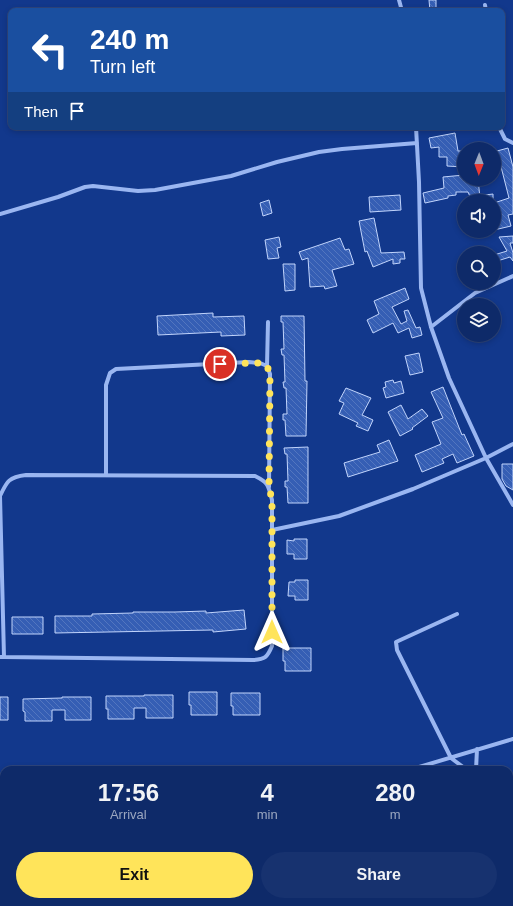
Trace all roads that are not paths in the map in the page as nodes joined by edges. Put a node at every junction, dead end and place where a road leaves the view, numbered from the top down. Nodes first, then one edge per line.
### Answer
1 (485, 5) dead end
2 (486, 8) edge
3 (416, 130) edge
4 (501, 130) edge
5 (417, 143) junction
6 (513, 143) edge
7 (0, 214) edge
8 (513, 276) edge
9 (268, 322) dead end
10 (431, 327) junction
11 (267, 366) junction
12 (513, 444) edge
13 (486, 458) junction
14 (106, 475) junction
15 (269, 487) junction
16 (513, 505) edge
17 (1, 525) edge
18 (272, 530) junction
19 (457, 614) dead end
20 (2, 657) edge
21 (513, 739) edge
22 (477, 749) junction
23 (451, 758) junction
24 (423, 766) edge
25 (462, 766) edge
26 (476, 766) edge

1 - 2 street
3 - 5 street
4 - 6 street
5 - 7 street
5 - 10 street
8 - 10 street
9 - 11 street
10 - 13 street
11 - 14 street
11 - 15 street
12 - 13 street
13 - 16 street
13 - 18 street
14 - 15 street
14 - 17 street
15 - 18 street
17 - 20 street
18 - 20 street
19 - 23 street
21 - 22 street
22 - 23 street
22 - 26 street
23 - 24 street
23 - 25 street

